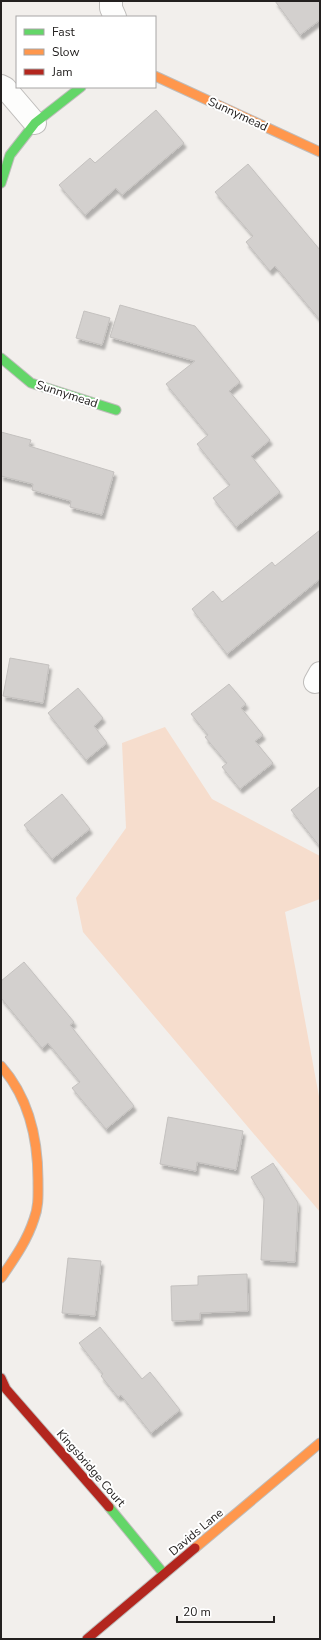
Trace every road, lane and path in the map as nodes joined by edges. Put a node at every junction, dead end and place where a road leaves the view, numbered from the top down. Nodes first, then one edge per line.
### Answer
1 (111, 1) edge
2 (115, 16) edge
3 (156, 76) edge
4 (1, 86) edge
5 (80, 88) edge
6 (35, 123) junction
7 (320, 152) edge
8 (1, 183) edge
9 (1, 358) edge
10 (116, 410) dead end
11 (1, 1066) edge
12 (1, 1278) edge
13 (3, 1386) edge
14 (320, 1443) edge
15 (164, 1574) junction
16 (87, 1639) edge

1 - 2 street
3 - 7 street, Sunnymead
4 - 6 street
5 - 6 street
6 - 8 street
9 - 10 street, Sunnymead
11 - 12 street
13 - 15 street, Kingsbridge Court
14 - 15 street, Davids Lane
15 - 16 street, Davids Lane

